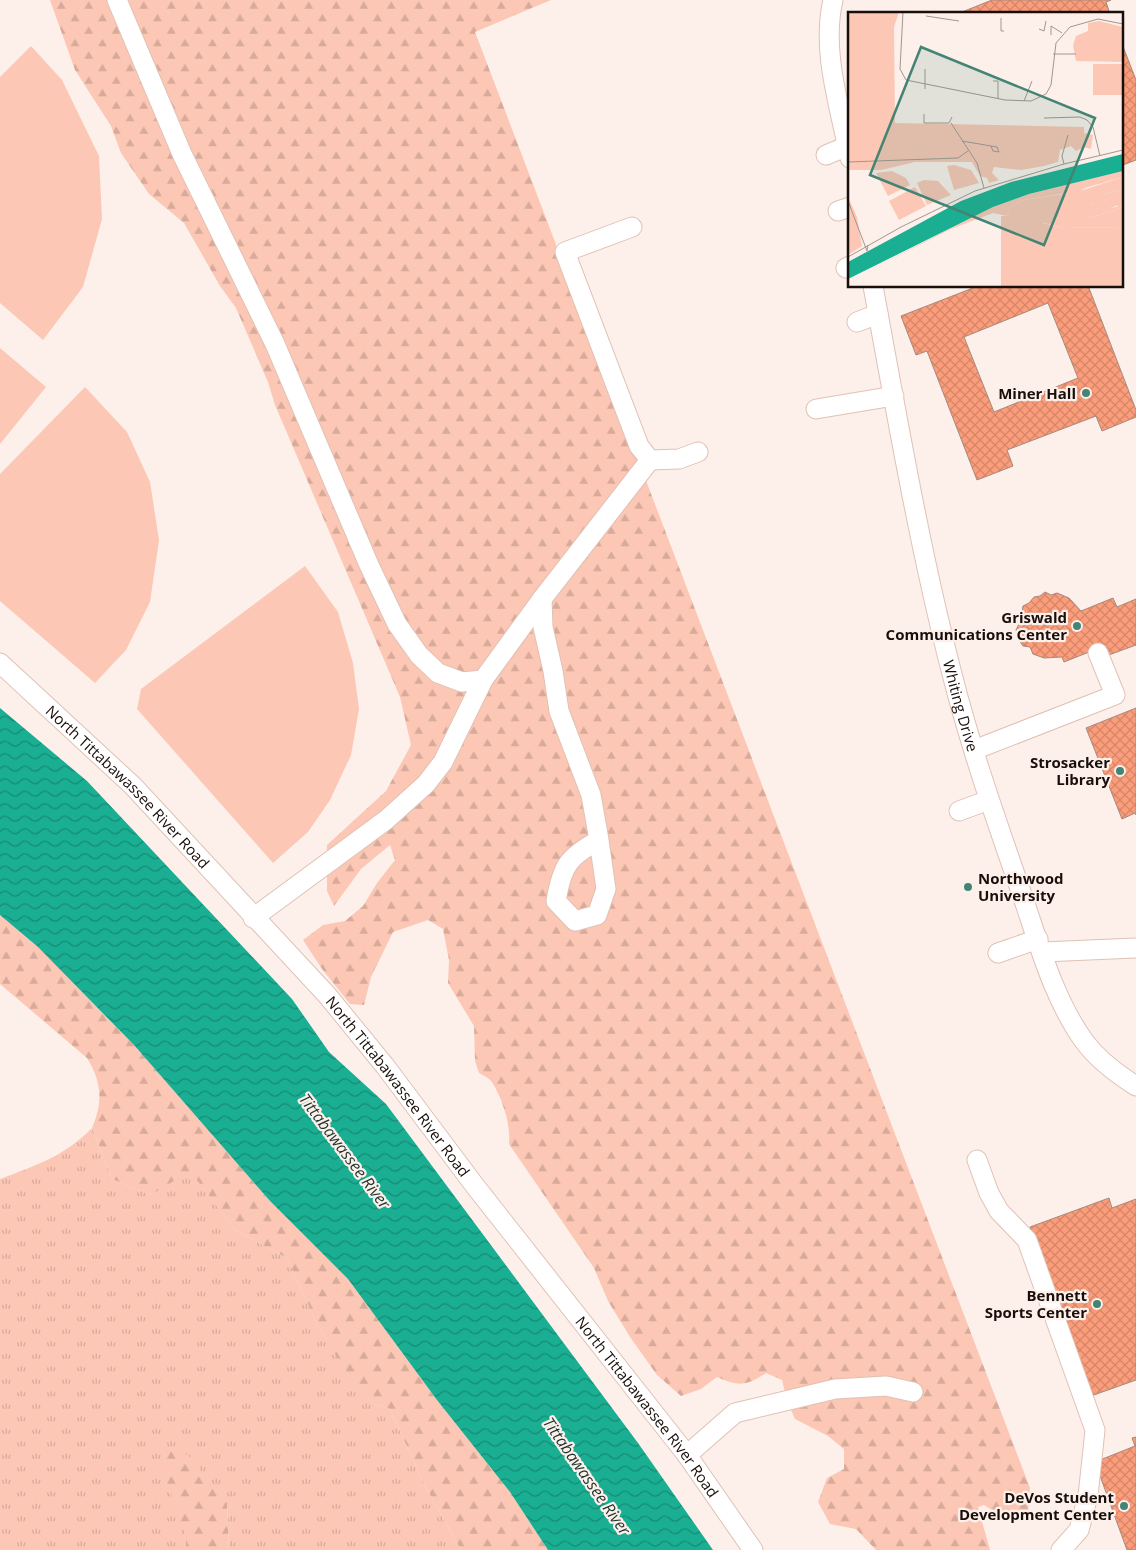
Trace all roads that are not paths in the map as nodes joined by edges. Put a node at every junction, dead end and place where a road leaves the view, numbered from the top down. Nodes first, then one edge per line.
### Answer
1 (117, 0) edge
2 (833, 0) edge
3 (848, 144) edge
4 (848, 149) edge
5 (826, 155) dead end
6 (632, 227) dead end
7 (873, 288) edge
8 (878, 314) junction
9 (857, 322) dead end
10 (894, 396) junction
11 (816, 409) dead end
12 (698, 452) dead end
13 (650, 460) junction
14 (542, 599) junction
15 (1098, 653) dead end
16 (0, 663) edge
17 (483, 680) junction
18 (974, 750) junction
19 (989, 800) junction
20 (959, 811) dead end
21 (599, 840) dead end
22 (253, 918) junction
23 (1040, 946) junction
24 (1136, 948) edge
25 (998, 953) dead end
26 (1136, 1086) edge
27 (977, 1160) dead end
28 (913, 1392) dead end
29 (687, 1454) junction
30 (753, 1550) edge
31 (1061, 1550) edge

1 - 17 street
2 - 3 street
4 - 5 street
6 - 13 street
7 - 8 street, Whiting Drive
8 - 9 street
8 - 10 street, Whiting Drive
10 - 11 street
10 - 18 street, Whiting Drive
12 - 13 street
13 - 14 street
14 - 17 street
14 - 21 street
15 - 18 street
16 - 22 street, North Tittabawassee River Road
17 - 22 street
18 - 19 street, Whiting Drive
19 - 20 street
19 - 23 street, Whiting Drive
22 - 29 street, North Tittabawassee River Road
23 - 24 street
23 - 25 street
23 - 26 street, Whiting Drive
27 - 31 street
28 - 29 street
29 - 30 street, North Tittabawassee River Road

